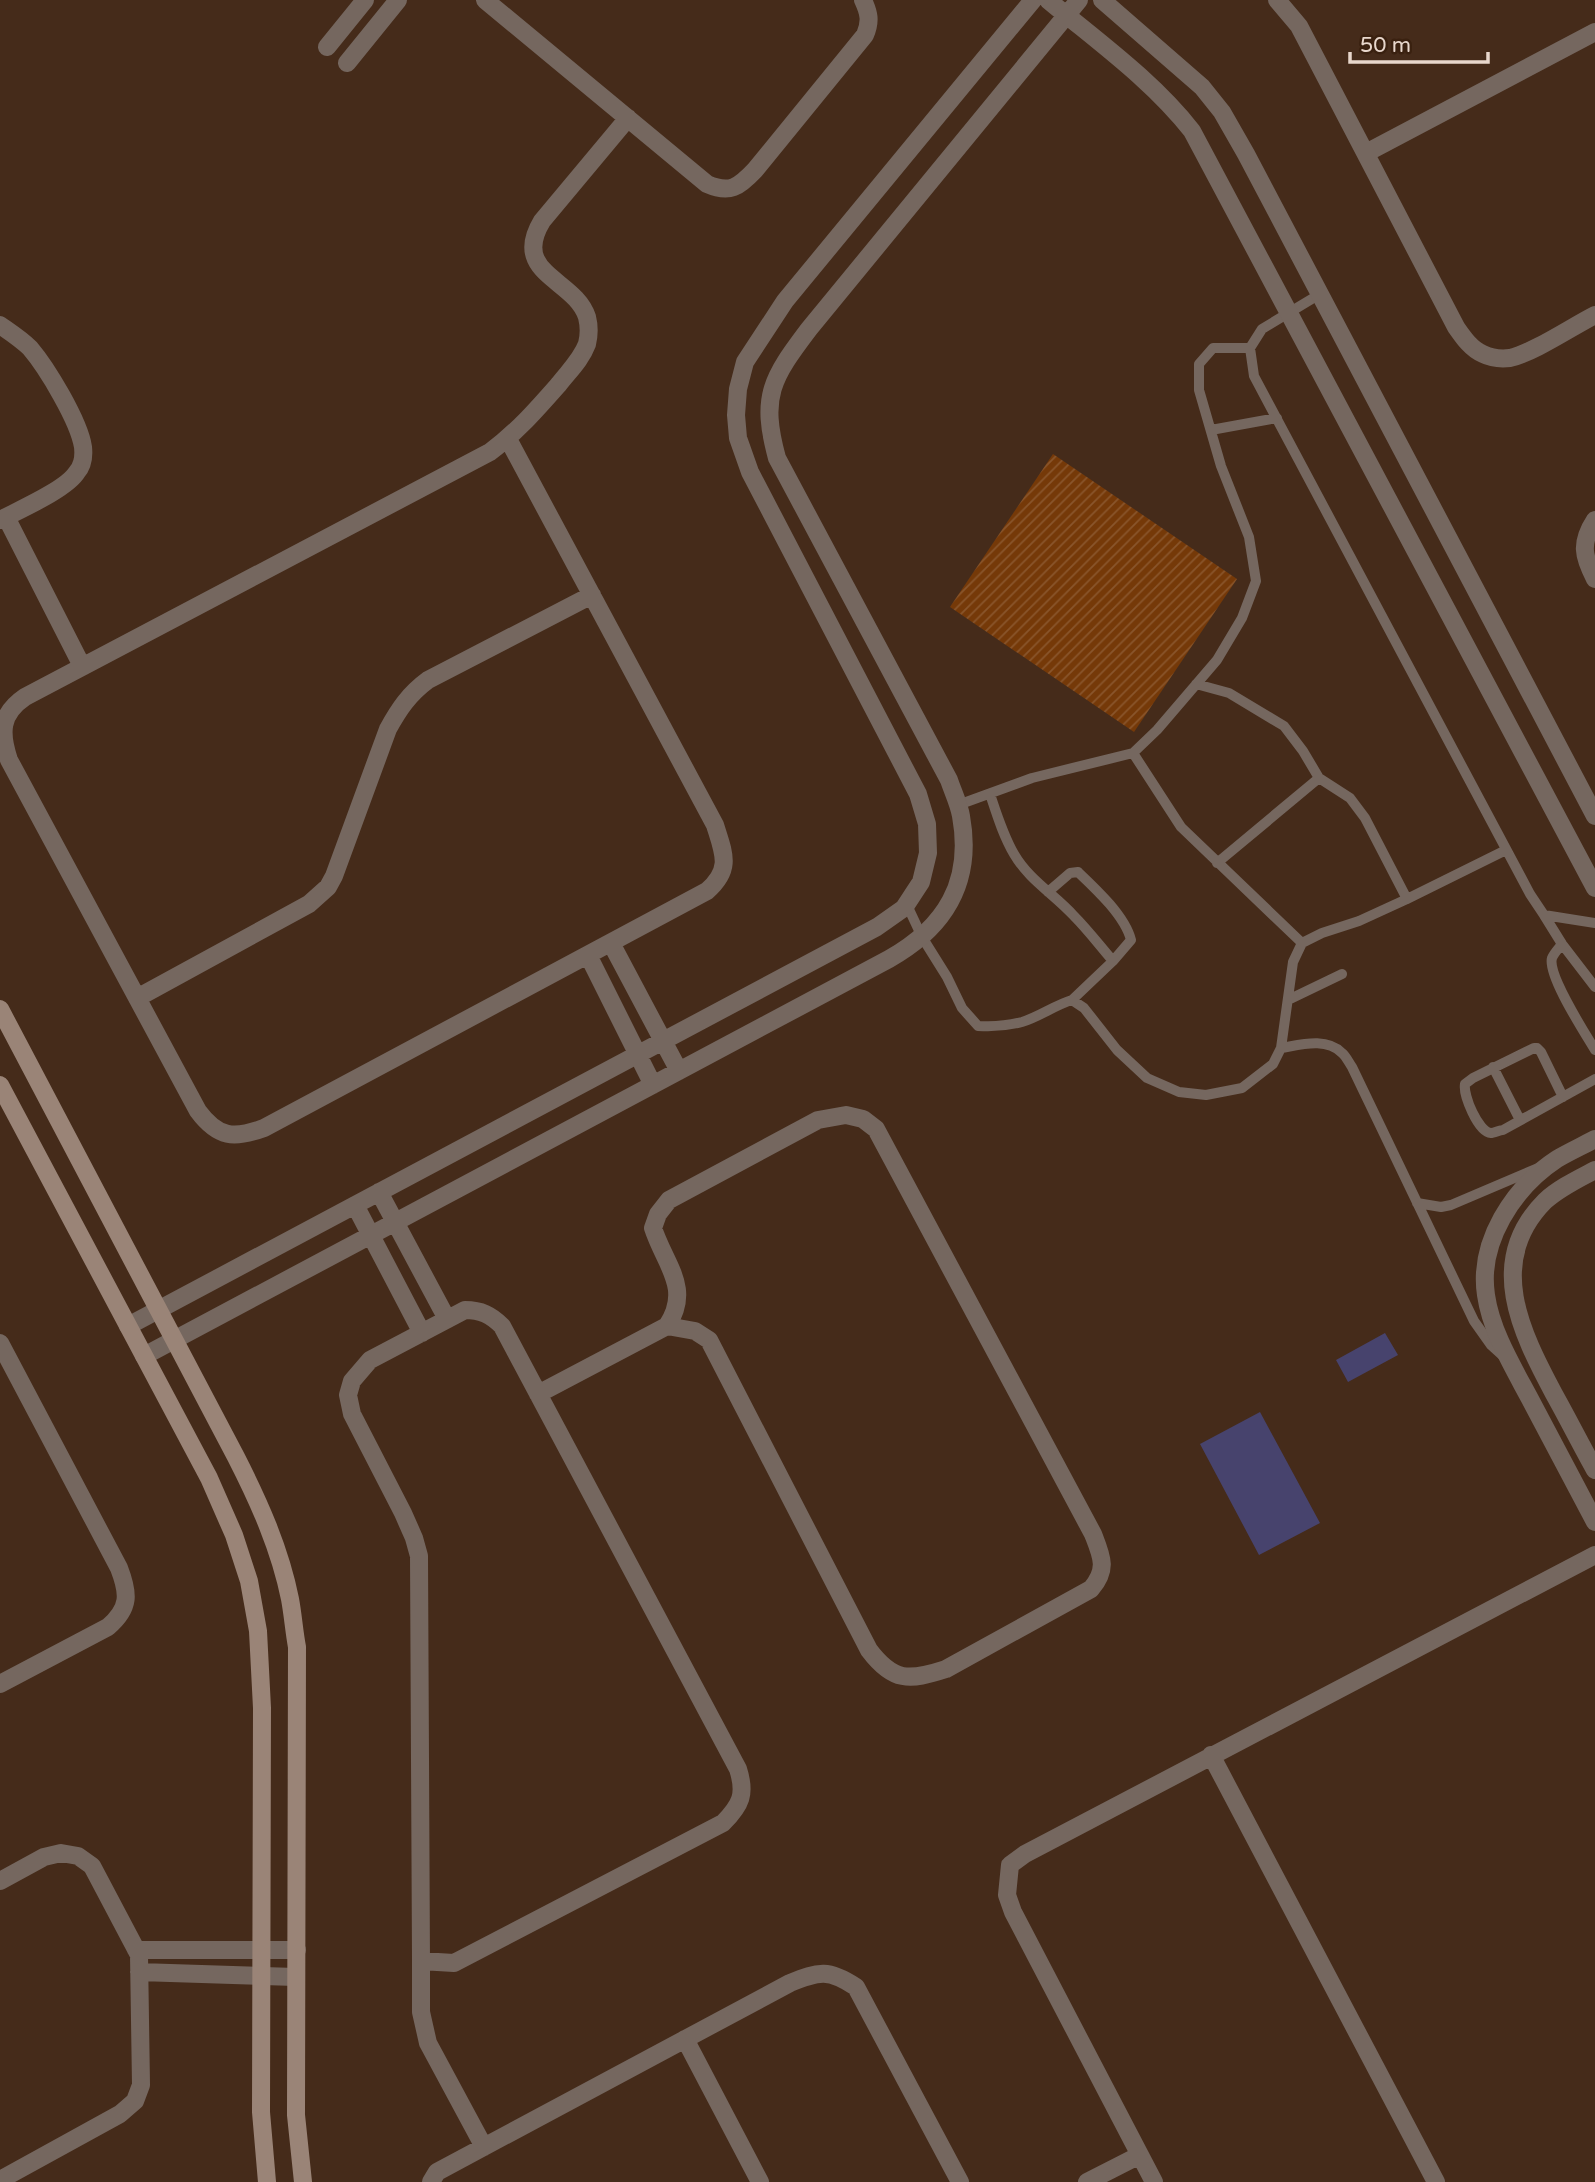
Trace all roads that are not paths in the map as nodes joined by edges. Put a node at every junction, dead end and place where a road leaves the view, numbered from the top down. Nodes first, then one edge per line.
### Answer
1 (365, 0) edge
2 (398, 0) edge
3 (485, 0) edge
4 (863, 0) edge
5 (1033, 0) edge
6 (1048, 0) edge
7 (1079, 0) edge
8 (1102, 0) edge
9 (1277, 0) edge
10 (1066, 16) junction
11 (1595, 32) edge
12 (327, 47) dead end
13 (347, 63) dead end
14 (628, 118) junction
15 (1366, 153) junction
16 (1320, 293) junction
17 (1289, 312) junction
18 (1595, 315) edge
19 (0, 325) edge
20 (1250, 348) junction
21 (1277, 418) junction
22 (1211, 430) junction
23 (508, 439) junction
24 (3, 518) edge
25 (1595, 520) edge
26 (816, 531) junction
27 (786, 542) junction
28 (1595, 579) edge
29 (592, 595) junction
30 (82, 666) junction
31 (1196, 684) junction
32 (1133, 754) junction
33 (1319, 778) junction
34 (990, 794) junction
35 (958, 806) junction
36 (1595, 816) edge
37 (1506, 850) junction
38 (1217, 863) junction
39 (1595, 888) edge
40 (1048, 892) junction
41 (1407, 899) junction
42 (907, 905) junction
43 (1544, 915) junction
44 (1595, 923) edge
45 (922, 937) junction
46 (611, 943) junction
47 (1302, 943) junction
48 (1562, 944) junction
49 (587, 955) junction
50 (1113, 961) junction
51 (1342, 974) dead end
52 (1595, 987) edge
53 (137, 998) junction
54 (1072, 1000) junction
55 (1288, 1000) junction
56 (2, 1018) edge
57 (663, 1041) junction
58 (1281, 1048) junction
59 (1595, 1050) edge
60 (638, 1055) junction
61 (1493, 1067) junction
62 (679, 1071) junction
63 (1595, 1079) edge
64 (0, 1085) edge
65 (653, 1085) junction
66 (1563, 1097) junction
67 (1520, 1120) junction
68 (1595, 1139) edge
69 (1557, 1160) junction
70 (1595, 1170) edge
71 (379, 1192) junction
72 (1417, 1203) junction
73 (355, 1205) junction
74 (395, 1222) junction
75 (371, 1236) junction
76 (159, 1310) junction
77 (447, 1320) junction
78 (128, 1326) junction
79 (667, 1326) junction
80 (422, 1333) junction
81 (175, 1340) junction
82 (0, 1343) edge
83 (144, 1356) junction
84 (1514, 1368) junction
85 (538, 1394) junction
86 (1593, 1464) edge
87 (1569, 1473) junction
88 (1595, 1522) edge
89 (1595, 1555) edge
90 (0, 1684) edge
91 (1210, 1755) junction
92 (0, 1881) edge
93 (136, 1950) junction
94 (261, 1950) junction
95 (297, 1950) junction
96 (421, 1961) junction
97 (139, 1972) junction
98 (261, 1976) junction
99 (296, 1977) junction
100 (685, 2039) junction
101 (484, 2147) junction
102 (1140, 2155) junction
103 (0, 2179) edge
104 (267, 2182) edge
105 (303, 2182) edge
106 (431, 2182) edge
107 (760, 2182) edge
108 (960, 2182) edge
109 (1087, 2182) edge
110 (1154, 2182) edge
111 (1436, 2182) edge

1 - 12 street
2 - 13 street
3 - 14 street
4 - 14 street
5 - 27 street
6 - 10 street
7 - 10 street
8 - 16 street
9 - 15 street
10 - 17 street
10 - 26 street
11 - 15 street
14 - 23 street
15 - 18 street
16 - 17 lane
16 - 36 street
17 - 20 lane
17 - 39 street
19 - 24 street
20 - 21 lane
20 - 22 lane
21 - 22 lane
21 - 37 lane
22 - 31 lane
23 - 29 street
23 - 30 street
24 - 30 street
25 - 28 street
26 - 27 street
26 - 35 street
27 - 42 street
29 - 46 street
29 - 53 street
30 - 53 street
31 - 32 lane
31 - 33 lane
32 - 34 lane
32 - 38 lane
33 - 38 lane
33 - 41 lane
34 - 35 lane
34 - 40 lane
35 - 45 street
37 - 41 lane
37 - 43 lane
38 - 47 lane
40 - 50 lane
40 - 50 lane
41 - 47 lane
42 - 45 lane
42 - 57 street
43 - 44 lane
43 - 48 lane
45 - 54 lane
45 - 62 street
46 - 49 street
46 - 57 street
47 - 55 lane
48 - 52 lane
48 - 59 lane
49 - 53 street
49 - 60 street
50 - 54 lane
51 - 55 lane
54 - 58 lane
55 - 58 lane
56 - 76 street
57 - 60 street
57 - 62 street
58 - 72 lane
60 - 65 street
60 - 71 street
61 - 66 lane
61 - 67 lane
61 - 67 lane
62 - 65 street
63 - 66 lane
64 - 78 street
65 - 74 street
66 - 67 lane
68 - 69 street
69 - 72 lane
69 - 84 street
70 - 86 street
71 - 73 street
71 - 74 street
72 - 84 lane
73 - 75 street
73 - 76 street
74 - 75 street
74 - 77 street
75 - 80 street
75 - 81 street
76 - 78 street
76 - 81 street
77 - 80 street
77 - 85 street
78 - 83 street
79 - 79 street
79 - 85 street
80 - 96 street
81 - 83 street
81 - 95 street
82 - 90 street
83 - 94 street
84 - 87 street
85 - 96 street
86 - 87 street
87 - 88 street
89 - 91 street
91 - 102 street
91 - 111 street
92 - 93 street
93 - 94 street
93 - 97 street
94 - 95 street
94 - 98 street
95 - 99 street
96 - 101 street
97 - 98 street
97 - 103 street
98 - 99 street
98 - 104 street
99 - 105 street
100 - 101 street
100 - 107 street
100 - 108 street
101 - 106 street
102 - 109 street
102 - 110 street

